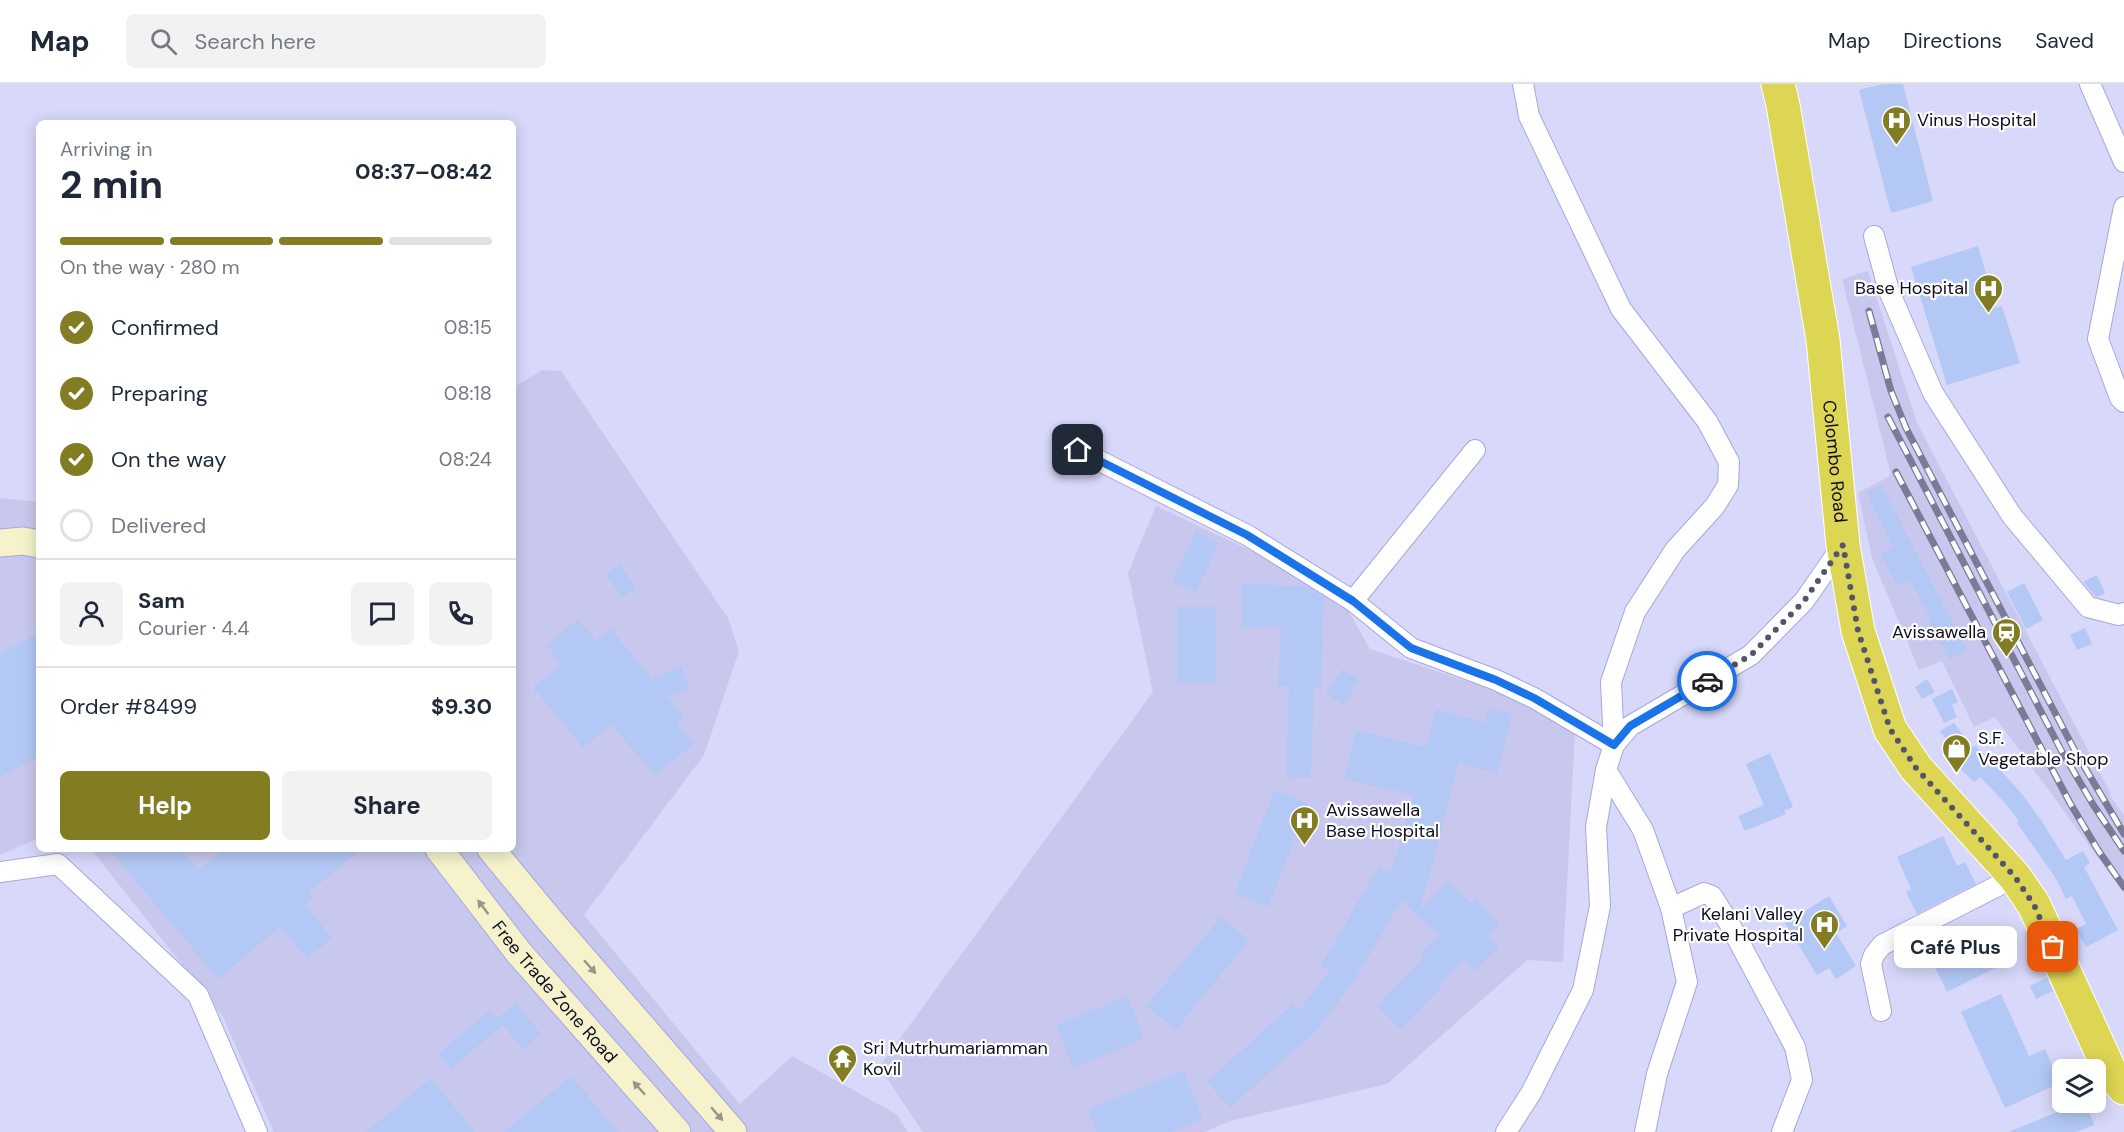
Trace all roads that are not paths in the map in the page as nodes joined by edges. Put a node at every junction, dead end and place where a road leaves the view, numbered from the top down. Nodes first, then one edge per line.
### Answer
1 (1523, 84) edge
2 (1778, 84) edge
3 (2090, 84) edge
4 (2124, 162) edge
5 (2124, 207) edge
6 (1874, 236) dead end
7 (2124, 402) edge
8 (1078, 450) dead end
9 (1475, 450) dead end
10 (0, 543) edge
11 (36, 544) edge
12 (1843, 545) junction
13 (1353, 601) junction
14 (2124, 613) edge
15 (1614, 745) junction
16 (1606, 770) junction
17 (441, 852) edge
18 (493, 852) edge
19 (0, 872) edge
20 (2015, 877) junction
21 (1671, 908) junction
22 (1881, 1011) dead end
23 (2124, 1089) edge
24 (257, 1132) edge
25 (677, 1132) edge
26 (733, 1132) edge
27 (1506, 1132) edge
28 (1645, 1132) edge
29 (1782, 1132) edge

1 - 15 street
2 - 12 highway, Colombo Road
3 - 4 street
5 - 7 street
6 - 14 street
8 - 13 street
9 - 13 street
10 - 11 street
12 - 15 street
12 - 20 highway, Colombo Road
13 - 15 street
15 - 16 street
16 - 21 street
16 - 27 street
25 -> 17 street, Free Trade Zone Road
18 -> 26 street
19 - 24 street
20 - 22 street
20 - 23 highway, Colombo Road
21 - 28 street
21 - 29 street

